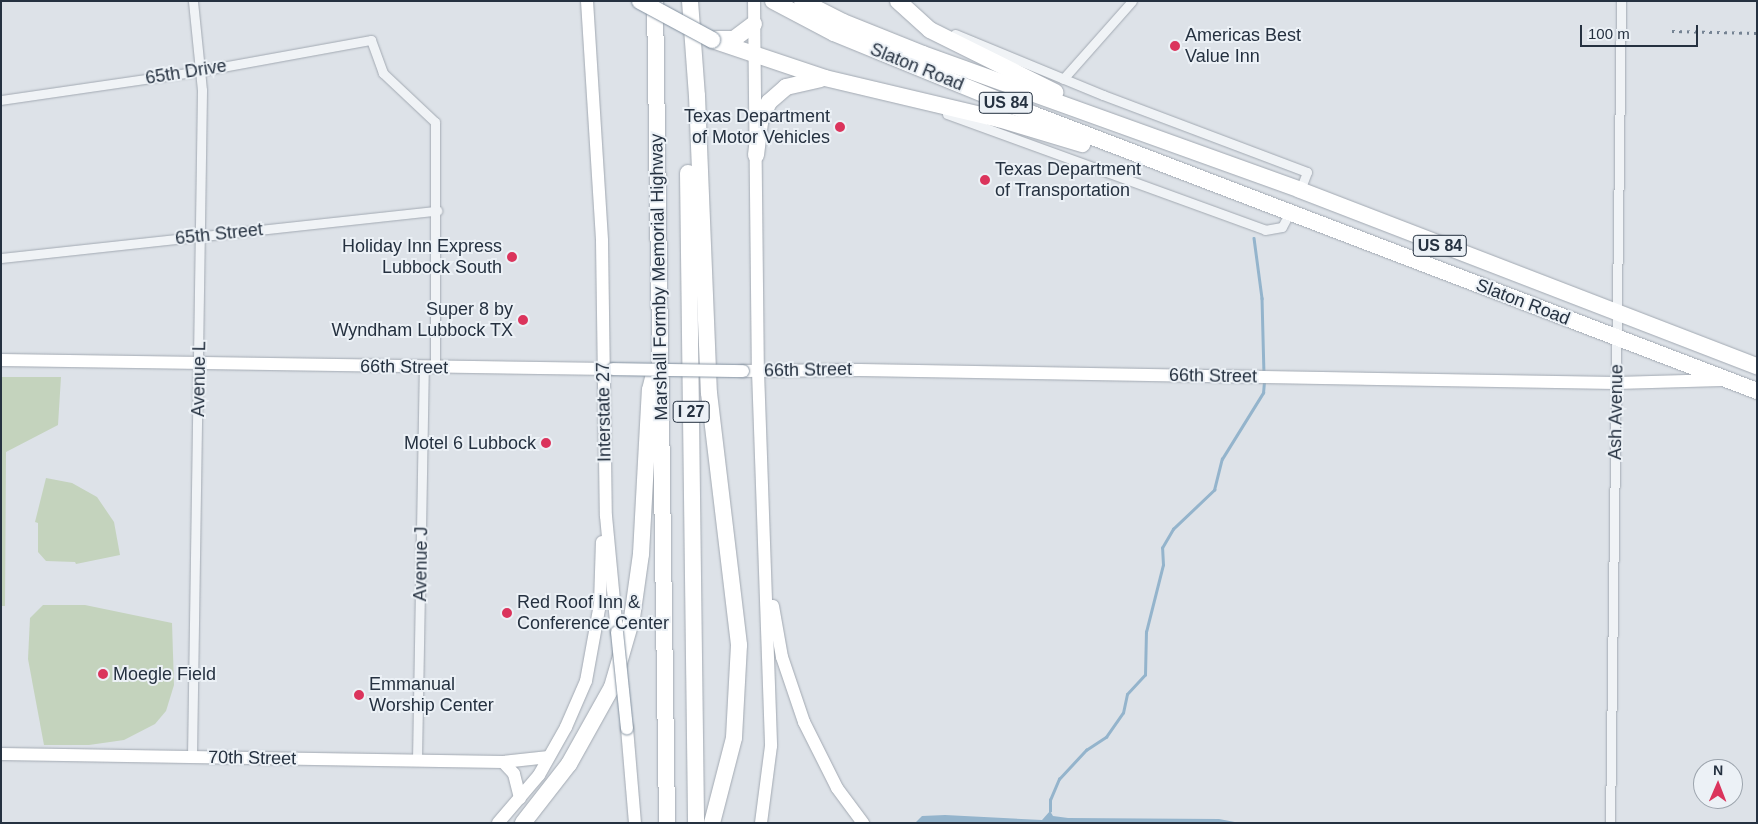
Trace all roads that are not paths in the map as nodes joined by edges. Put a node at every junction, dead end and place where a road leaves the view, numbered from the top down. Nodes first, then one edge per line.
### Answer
1 (193, 1) edge
2 (587, 1) edge
3 (640, 1) edge
4 (655, 1) edge
5 (690, 1) edge
6 (754, 1) edge
7 (773, 1) edge
8 (898, 1) edge
9 (1132, 1) edge
10 (1621, 1) edge
11 (808, 9) edge
12 (912, 14) junction
13 (754, 24) junction
14 (371, 40) joint
15 (712, 40) junction
16 (754, 57) junction
17 (200, 72) junction
18 (825, 78) junction
19 (1064, 79) junction
20 (882, 94) junction
21 (1, 100) edge
22 (1124, 126) junction
23 (756, 155) junction
24 (1206, 182) junction
25 (1300, 190) junction
26 (437, 210) junction
27 (1289, 214) junction
28 (200, 236) junction
29 (1, 258) edge
30 (1617, 313) junction
31 (1617, 338) junction
32 (660, 350) junction
33 (1, 360) edge
34 (199, 364) junction
35 (1757, 366) edge
36 (430, 368) junction
37 (608, 369) junction
38 (758, 371) junction
39 (1727, 380) junction
40 (1616, 383) junction
41 (1757, 391) edge
42 (760, 454) junction
43 (606, 499) junction
44 (1, 754) edge
45 (192, 757) junction
46 (549, 757) junction
47 (417, 760) junction
48 (503, 762) junction
49 (520, 798) junction
50 (498, 823) edge
51 (523, 823) edge
52 (635, 823) edge
53 (667, 823) edge
54 (696, 823) edge
55 (712, 823) edge
56 (761, 823) edge
57 (862, 823) edge
58 (1610, 823) edge

1 - 17 street, Avenue L
2 - 37 main road, Interstate 27
3 - 15 highway, bridge
4 - 32 highway, Marshall Formby Memorial Highway / I 27
5 - 54 highway, Marshall Formby Memorial Highway / I 27
5 - 55 highway
6 - 13 main road
7 - 11 highway, Slaton Road / US 84
8 - 12 highway
9 - 19 street
10 - 30 street, Ash Avenue
11 - 22 highway, Slaton Road / US 84
11 - 24 highway, Slaton Road / US 84
12 - 19 street
12 - 22 highway
13 - 15 highway
13 - 16 main road
14 - 17 street, 65th Drive
14 - 26 street, Avenue J
15 - 16 highway
16 - 18 highway
16 - 23 main road
17 - 21 street, 65th Drive
17 - 28 street, Avenue L
18 - 20 highway
18 - 23 highway
19 - 25 street
20 - 24 highway
20 - 27 street, Slaton Road
22 - 25 highway, Slaton Road / US 84
23 - 38 main road
24 - 27 highway, Slaton Road / US 84
25 - 27 highway
25 - 30 highway, Slaton Road / US 84
26 - 28 street, 65th Street
26 - 36 street, Avenue J
27 - 31 highway, Slaton Road / US 84
28 - 29 street, 65th Street
28 - 34 street, Avenue L
30 - 31 street, Ash Avenue
30 - 35 highway, Slaton Road / US 84
31 - 39 highway, Slaton Road / US 84
31 - 40 street, Ash Avenue
32 - 51 highway
32 - 53 highway, Marshall Formby Memorial Highway / I 27
33 - 34 main road, 66th Street
34 - 36 main road, 66th Street
34 - 45 street, Avenue L
36 - 37 main road, 66th Street
36 - 47 street, Avenue J
37 - 38 main road, 66th Street, bridge
37 - 43 main road, Interstate 27
38 - 40 main road, 66th Street
38 - 42 main road
39 - 40 main road, 66th Street
39 - 41 highway, Slaton Road / US 84
40 - 58 street, Ash Avenue
42 - 56 main road
42 - 57 main road
43 - 46 main road
43 - 52 main road, Interstate 27, bridge
44 - 45 main road, 70th Street
45 - 47 main road, 70th Street
46 - 48 main road, 70th Street
46 - 49 main road
47 - 48 main road, 70th Street
48 - 49 main road
49 - 50 main road

